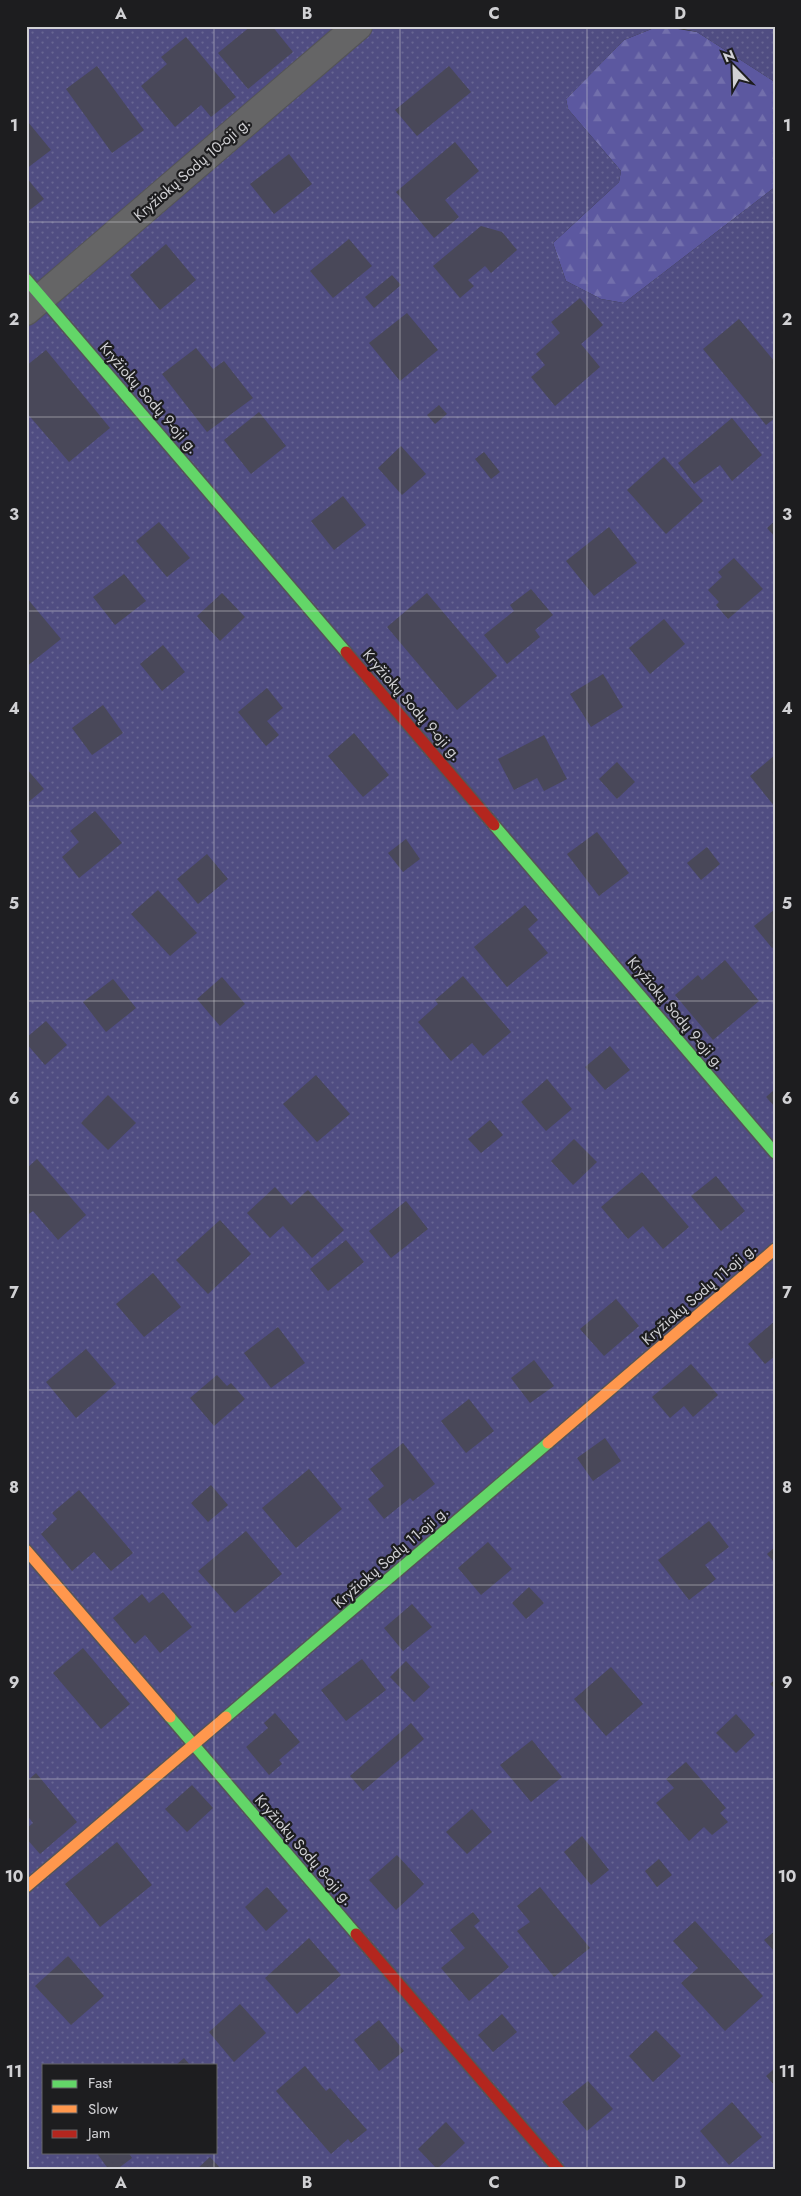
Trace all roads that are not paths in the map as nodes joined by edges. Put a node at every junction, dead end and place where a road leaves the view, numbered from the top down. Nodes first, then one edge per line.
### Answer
1 (358, 26) edge
2 (32, 296) edge
3 (775, 1153) edge
4 (775, 1249) edge
5 (26, 1550) edge
6 (194, 1746) junction
7 (26, 1887) edge
8 (559, 2170) edge

1 - 2 street, Kryžiokų Sodų 10-oji g.
2 - 3 street, Kryžiokų Sodų 9-oji g.
4 - 6 street, Kryžiokų Sodų 11-oji g.
5 - 6 street, Kryžiokų Sodų 8-oji g.
6 - 7 street, Kryžiokų Sodų 11-oji g.
6 - 8 street, Kryžiokų Sodų 8-oji g.

